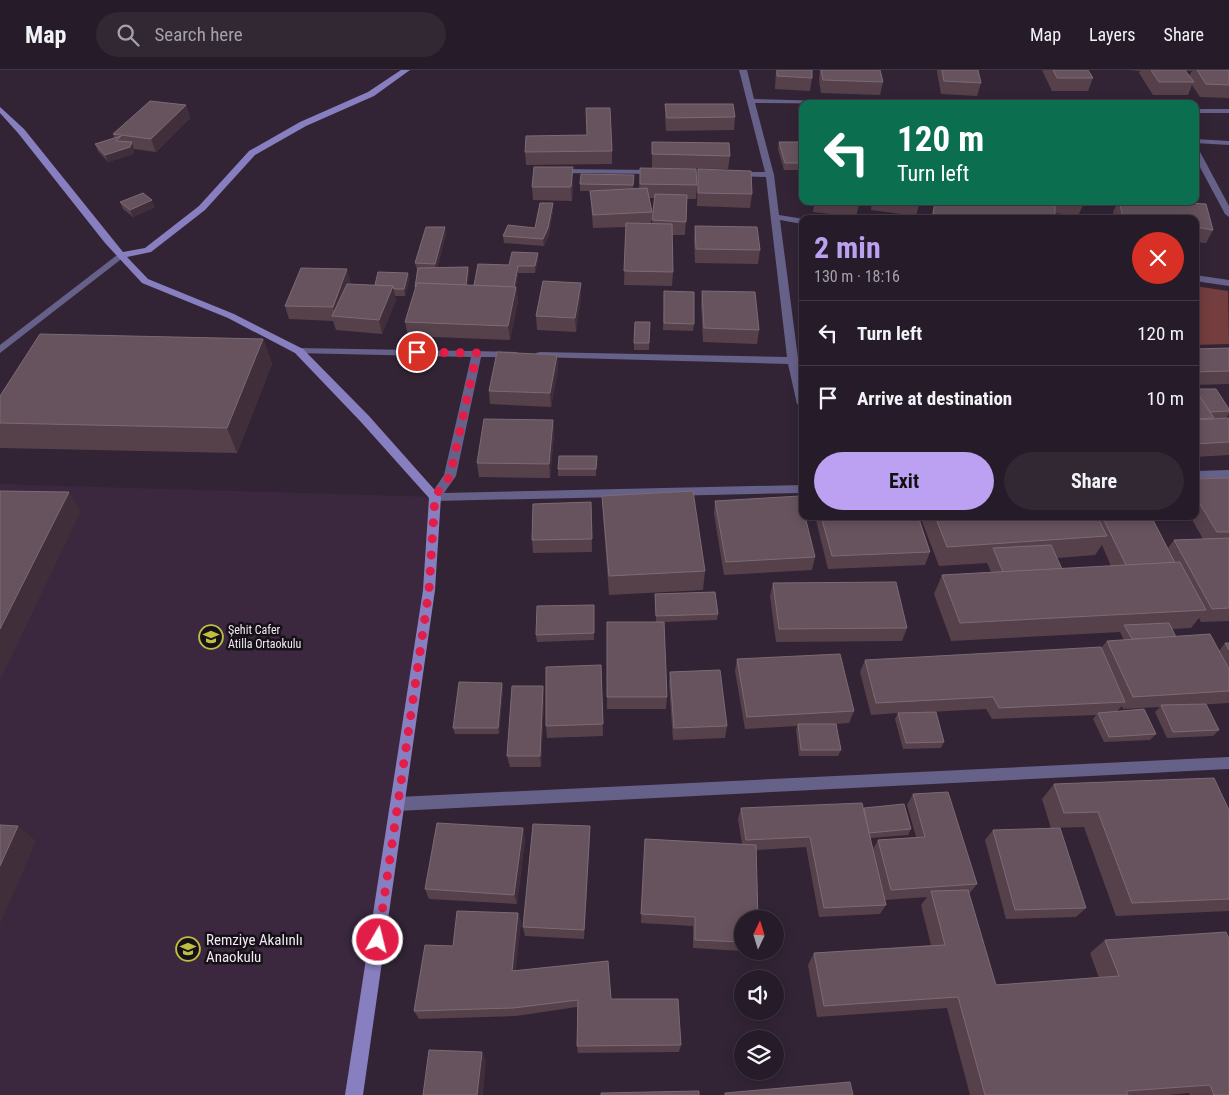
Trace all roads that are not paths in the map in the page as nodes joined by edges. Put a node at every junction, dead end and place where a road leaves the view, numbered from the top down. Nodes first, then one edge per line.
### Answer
1 (406, 70) edge
2 (743, 70) edge
3 (751, 101) junction
4 (799, 102) edge
5 (0, 109) edge
6 (1199, 111) edge
7 (1229, 111) edge
8 (1199, 142) edge
9 (1229, 143) edge
10 (1199, 158) edge
11 (545, 170) edge
12 (662, 172) edge
13 (721, 174) edge
14 (770, 174) junction
15 (1229, 214) edge
16 (776, 217) junction
17 (799, 221) edge
18 (121, 255) junction
19 (1199, 279) edge
20 (1229, 283) edge
21 (0, 350) edge
22 (299, 351) junction
23 (477, 353) junction
24 (798, 361) edge
25 (1229, 474) edge
26 (1199, 475) edge
27 (799, 489) edge
28 (435, 496) junction
29 (1229, 763) edge
30 (398, 804) junction
31 (354, 1095) edge

1 - 18 street
2 - 3 street
3 - 4 street
3 - 14 street
5 - 18 street
6 - 7 street
8 - 9 street
10 - 15 street
11 - 12 street
13 - 14 street
14 - 16 street
16 - 17 street
16 - 24 street
18 - 21 street
18 - 22 street
19 - 20 street
22 - 23 street
22 - 28 street
23 - 24 street
23 - 28 street
25 - 26 street
27 - 28 street
28 - 30 street
29 - 30 street
30 - 31 street

